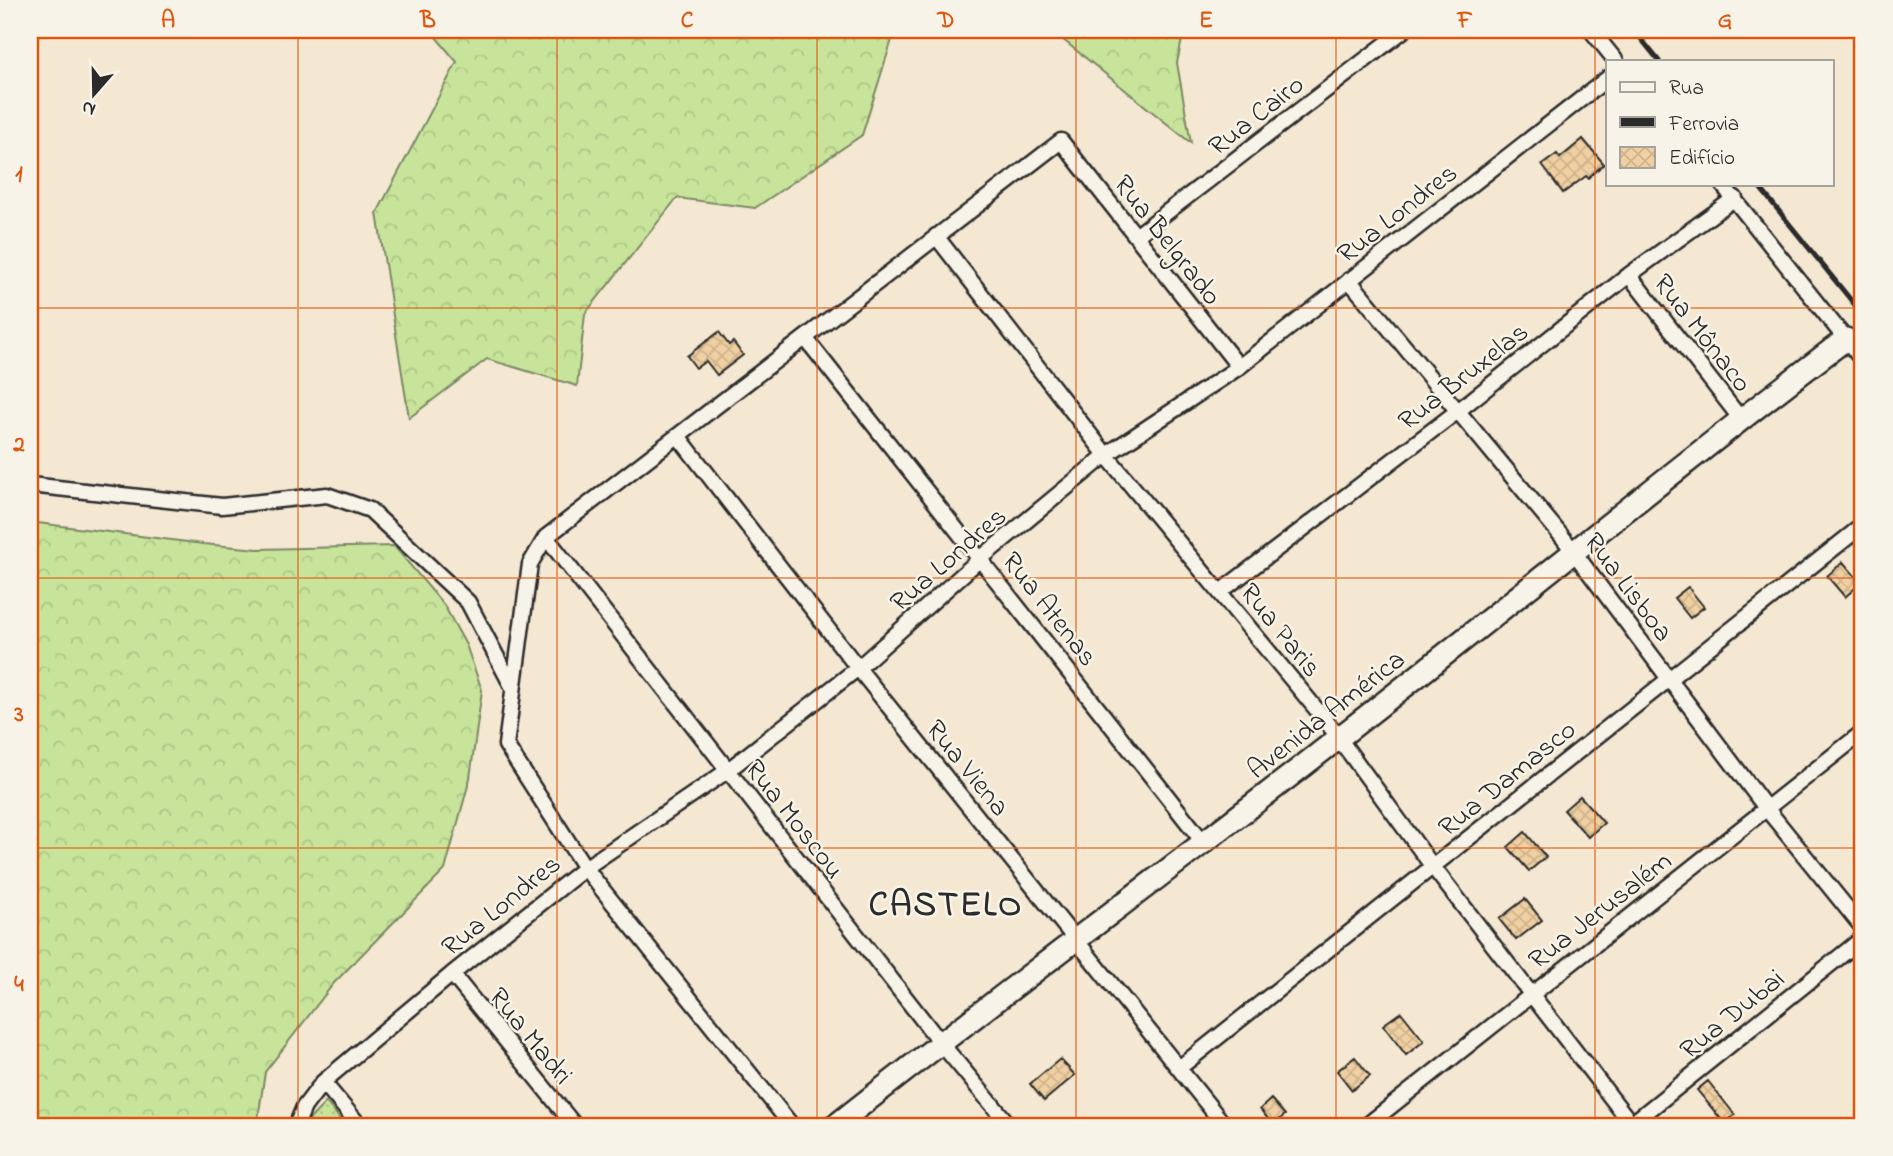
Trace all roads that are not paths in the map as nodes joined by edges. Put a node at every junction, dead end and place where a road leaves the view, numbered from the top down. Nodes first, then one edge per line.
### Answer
1 (1404, 30) edge
2 (1591, 30) edge
3 (1615, 60) edge
4 (1606, 80) edge
5 (1724, 186) edge
6 (1735, 198) junction
7 (936, 236) junction
8 (1136, 236) junction
9 (1629, 275) junction
10 (1349, 280) junction
11 (806, 339) junction
12 (1846, 339) junction
13 (1863, 360) edge
14 (1239, 367) junction
15 (1459, 410) junction
16 (1740, 418) junction
17 (678, 436) junction
18 (1106, 456) junction
19 (30, 485) edge
20 (1863, 525) edge
21 (546, 537) junction
22 (1573, 553) junction
23 (980, 559) junction
24 (1220, 592) junction
25 (858, 668) junction
26 (1668, 679) junction
27 (513, 688) junction
28 (1863, 732) edge
29 (1339, 738) junction
30 (727, 771) junction
31 (1766, 808) junction
32 (1204, 843) junction
33 (1433, 867) junction
34 (585, 868) junction
35 (1863, 929) edge
36 (1863, 938) edge
37 (1078, 940) junction
38 (452, 974) junction
39 (1531, 994) junction
40 (940, 1042) junction
41 (1179, 1068) junction
42 (323, 1082) junction
43 (296, 1126) edge
44 (360, 1126) edge
45 (575, 1126) edge
46 (792, 1126) edge
47 (835, 1126) edge
48 (1010, 1126) edge
49 (1225, 1126) edge
50 (1366, 1126) edge
51 (1631, 1126) edge

1 - 8 street, Rua Cairo
2 - 3 street
4 - 10 street, Rua Londres
5 - 6 street
6 - 9 street, Rua Bruxelas
6 - 12 street
7 - 8 street, Rua Belgrado
7 - 11 street
7 - 18 street, Rua Paris
8 - 14 street, Rua Belgrado
9 - 15 street, Rua Bruxelas
9 - 16 street, Rua Mônaco
10 - 14 street, Rua Londres
10 - 15 street, Rua Lisboa
11 - 17 street
11 - 23 street, Rua Atenas
12 - 13 street
12 - 16 street, Avenida América
14 - 18 street, Rua Londres
15 - 22 street, Rua Lisboa
15 - 24 street, Rua Bruxelas
16 - 22 street, Avenida América
17 - 21 street
17 - 25 street, Rua Viena
18 - 23 street, Rua Londres
18 - 24 street, Rua Paris
19 - 27 street
20 - 26 street, Rua Damasco
21 - 27 street
21 - 30 street, Rua Moscou
22 - 26 street, Rua Lisboa
22 - 29 street, Avenida América
23 - 25 street, Rua Londres
23 - 32 street, Rua Atenas
24 - 29 street, Rua Paris
25 - 30 street, Rua Londres
25 - 37 street, Rua Viena
26 - 31 street, Rua Lisboa
26 - 33 street, Rua Damasco
27 - 34 street
28 - 31 street, Rua Jerusalém
29 - 32 street, Avenida América
29 - 33 street, Rua Paris
30 - 34 street, Rua Londres
30 - 40 street, Rua Moscou
31 - 35 street, Rua Lisboa
31 - 39 street, Rua Jerusalém
32 - 37 street, Avenida América
33 - 39 street, Rua Paris
33 - 41 street, Rua Damasco
34 - 38 street, Rua Londres
34 - 46 street
36 - 51 street, Rua Dubai
37 - 40 street, Avenida América
37 - 41 street, Rua Viena
38 - 42 street, Rua Londres
38 - 45 street, Rua Madri
39 - 50 street, Rua Jerusalém
39 - 51 street, Rua Paris
40 - 47 street, Avenida América
40 - 48 street, Rua Moscou
41 - 49 street, Rua Viena
42 - 43 street, Rua Londres
42 - 44 street

